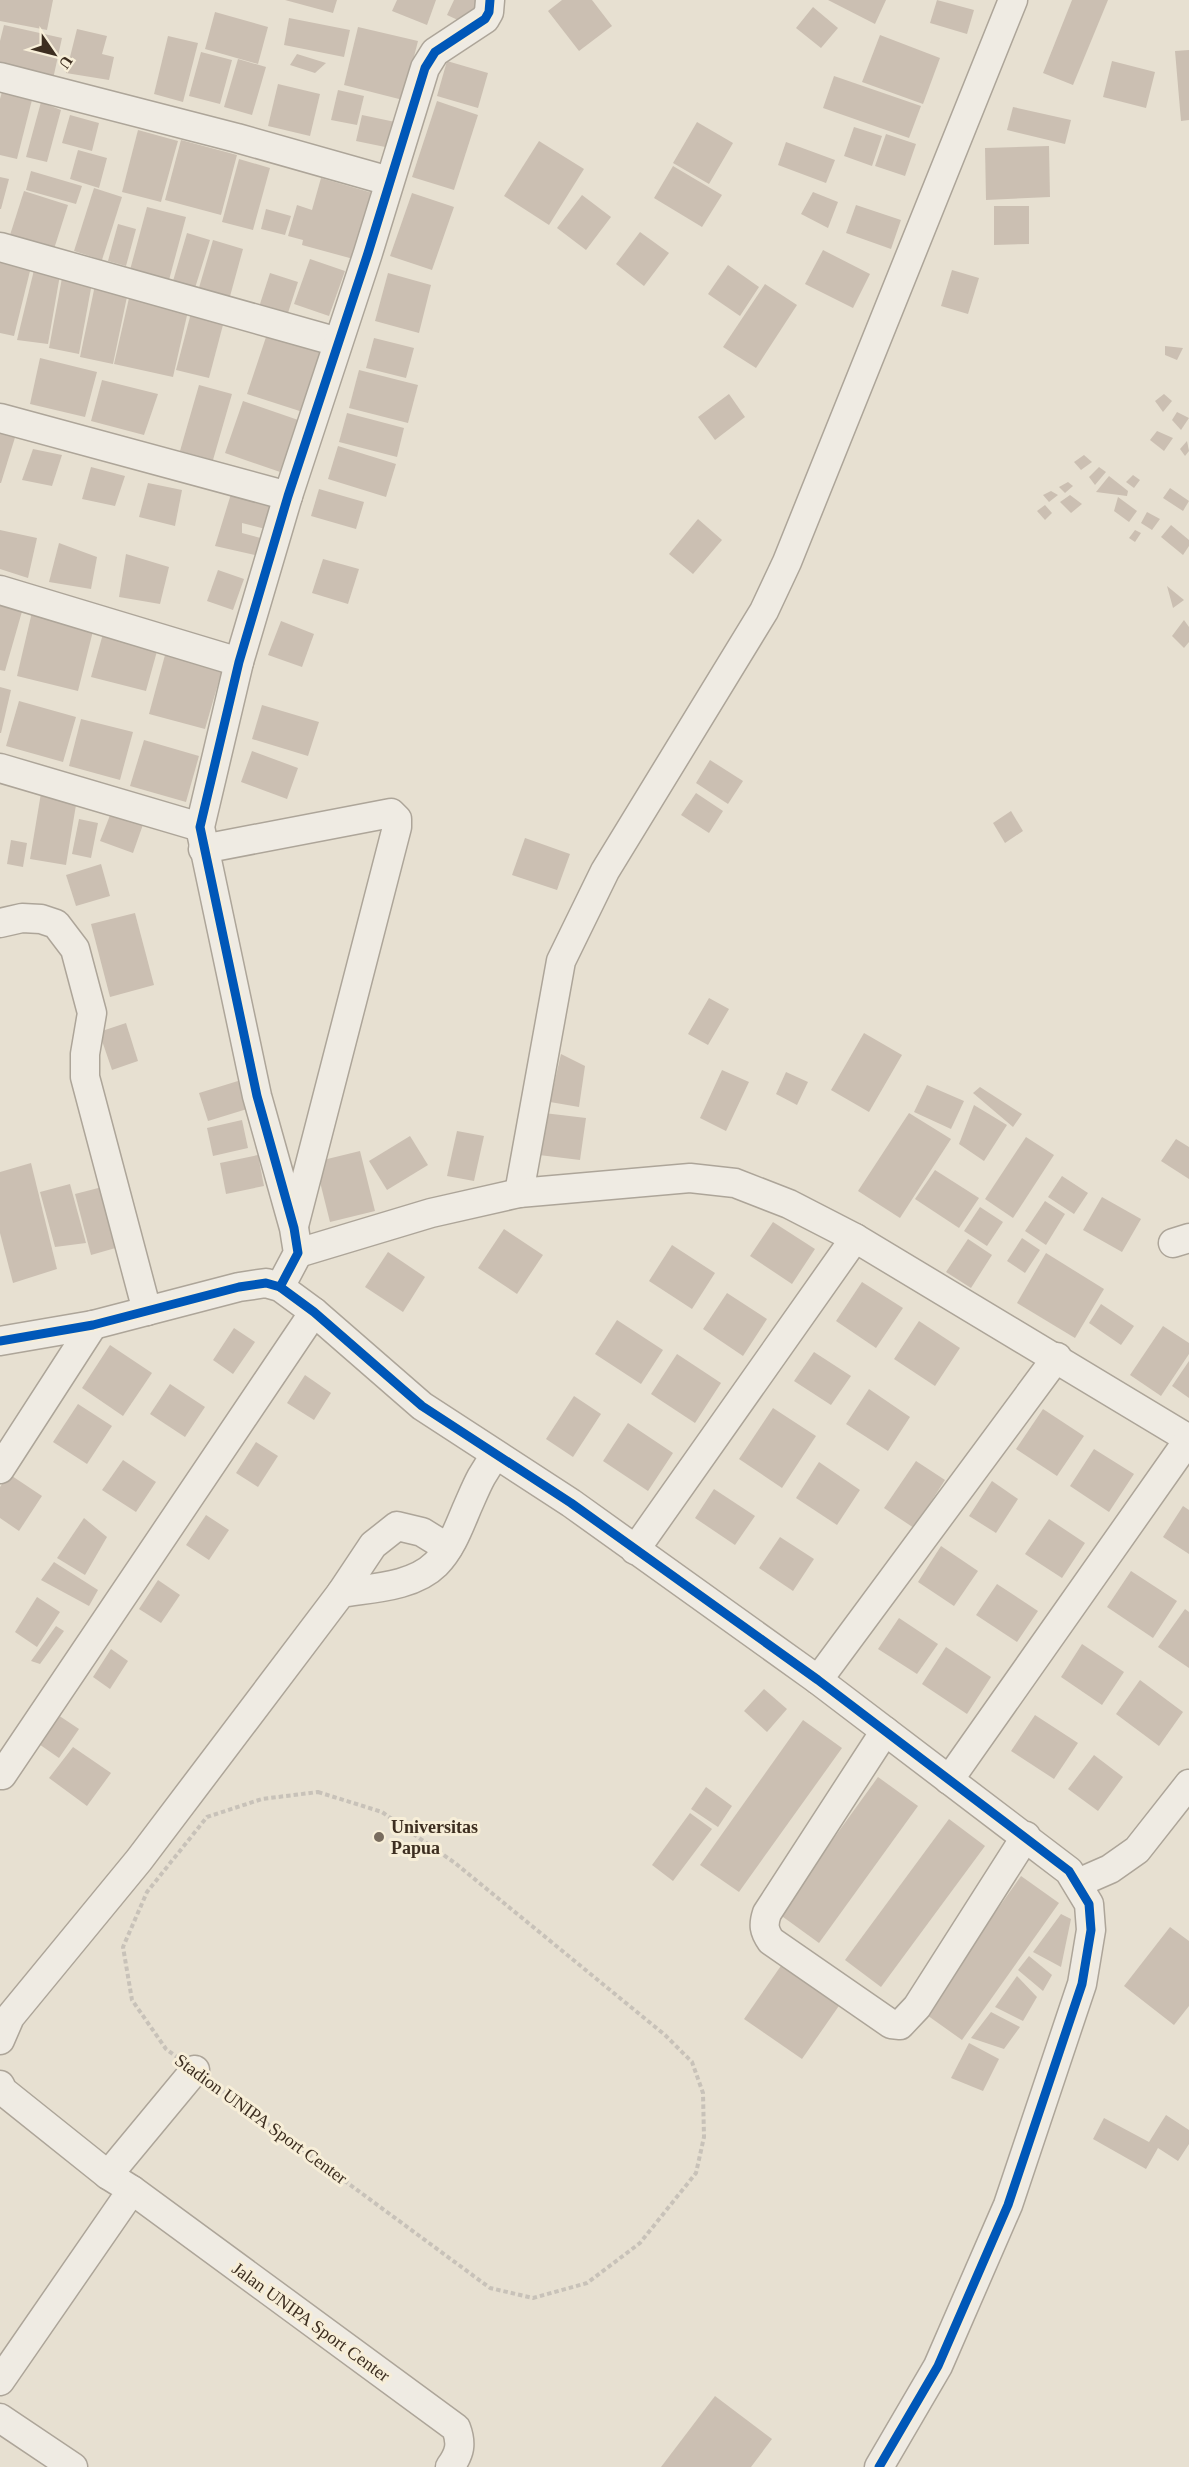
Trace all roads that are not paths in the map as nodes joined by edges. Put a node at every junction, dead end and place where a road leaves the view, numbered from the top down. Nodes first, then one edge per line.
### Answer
1 (490, 0) edge
2 (1013, 0) edge
3 (0, 77) edge
4 (388, 181) junction
5 (0, 247) edge
6 (338, 342) junction
7 (0, 418) edge
8 (288, 496) junction
9 (0, 590) edge
10 (239, 662) junction
11 (0, 768) edge
12 (202, 838) junction
13 (0, 923) edge
14 (519, 1193) junction
15 (855, 1238) junction
16 (296, 1241) junction
17 (280, 1287) junction
18 (147, 1311) junction
19 (314, 1312) junction
20 (93, 1325) junction
21 (0, 1341) edge
22 (1057, 1357) junction
23 (1189, 1439) edge
24 (496, 1456) junction
25 (0, 1468) edge
26 (448, 1548) junction
27 (635, 1550) junction
28 (340, 1593) junction
29 (818, 1680) junction
30 (885, 1731) junction
31 (2, 1775) dead end
32 (949, 1780) junction
33 (1189, 1784) edge
34 (1026, 1836) junction
35 (1078, 1882) junction
36 (0, 2040) edge
37 (195, 2070) road end
38 (0, 2085) edge
39 (108, 2175) junction
40 (132, 2190) junction
41 (0, 2381) edge
42 (0, 2418) edge
43 (73, 2467) edge
44 (450, 2467) edge
45 (879, 2467) edge

1 - 4 street
2 - 14 street
3 - 4 street
4 - 6 street
5 - 6 street
6 - 8 street
7 - 8 street
8 - 10 street
9 - 10 street
10 - 12 street
11 - 12 street
12 - 16 street
12 - 16 street
13 - 18 street
14 - 15 street
14 - 16 street
15 - 22 street
15 - 27 street
16 - 17 street
17 - 18 street
17 - 19 street
18 - 20 street
19 - 24 street
19 - 31 street
20 - 21 street
20 - 25 street
22 - 23 street
22 - 29 street
23 - 32 street
24 - 26 street
24 - 27 street
26 - 28 street
26 - 28 street
27 - 29 street
28 - 36 street
29 - 30 street
30 - 32 street
30 - 34 street
32 - 34 street
33 - 35 street
34 - 35 street
35 - 45 street
37 - 39 street
38 - 39 street, Jalan UNIPA Sport Center
39 - 40 street, Jalan UNIPA Sport Center
40 - 41 street
40 - 44 street, Jalan UNIPA Sport Center
42 - 43 street

